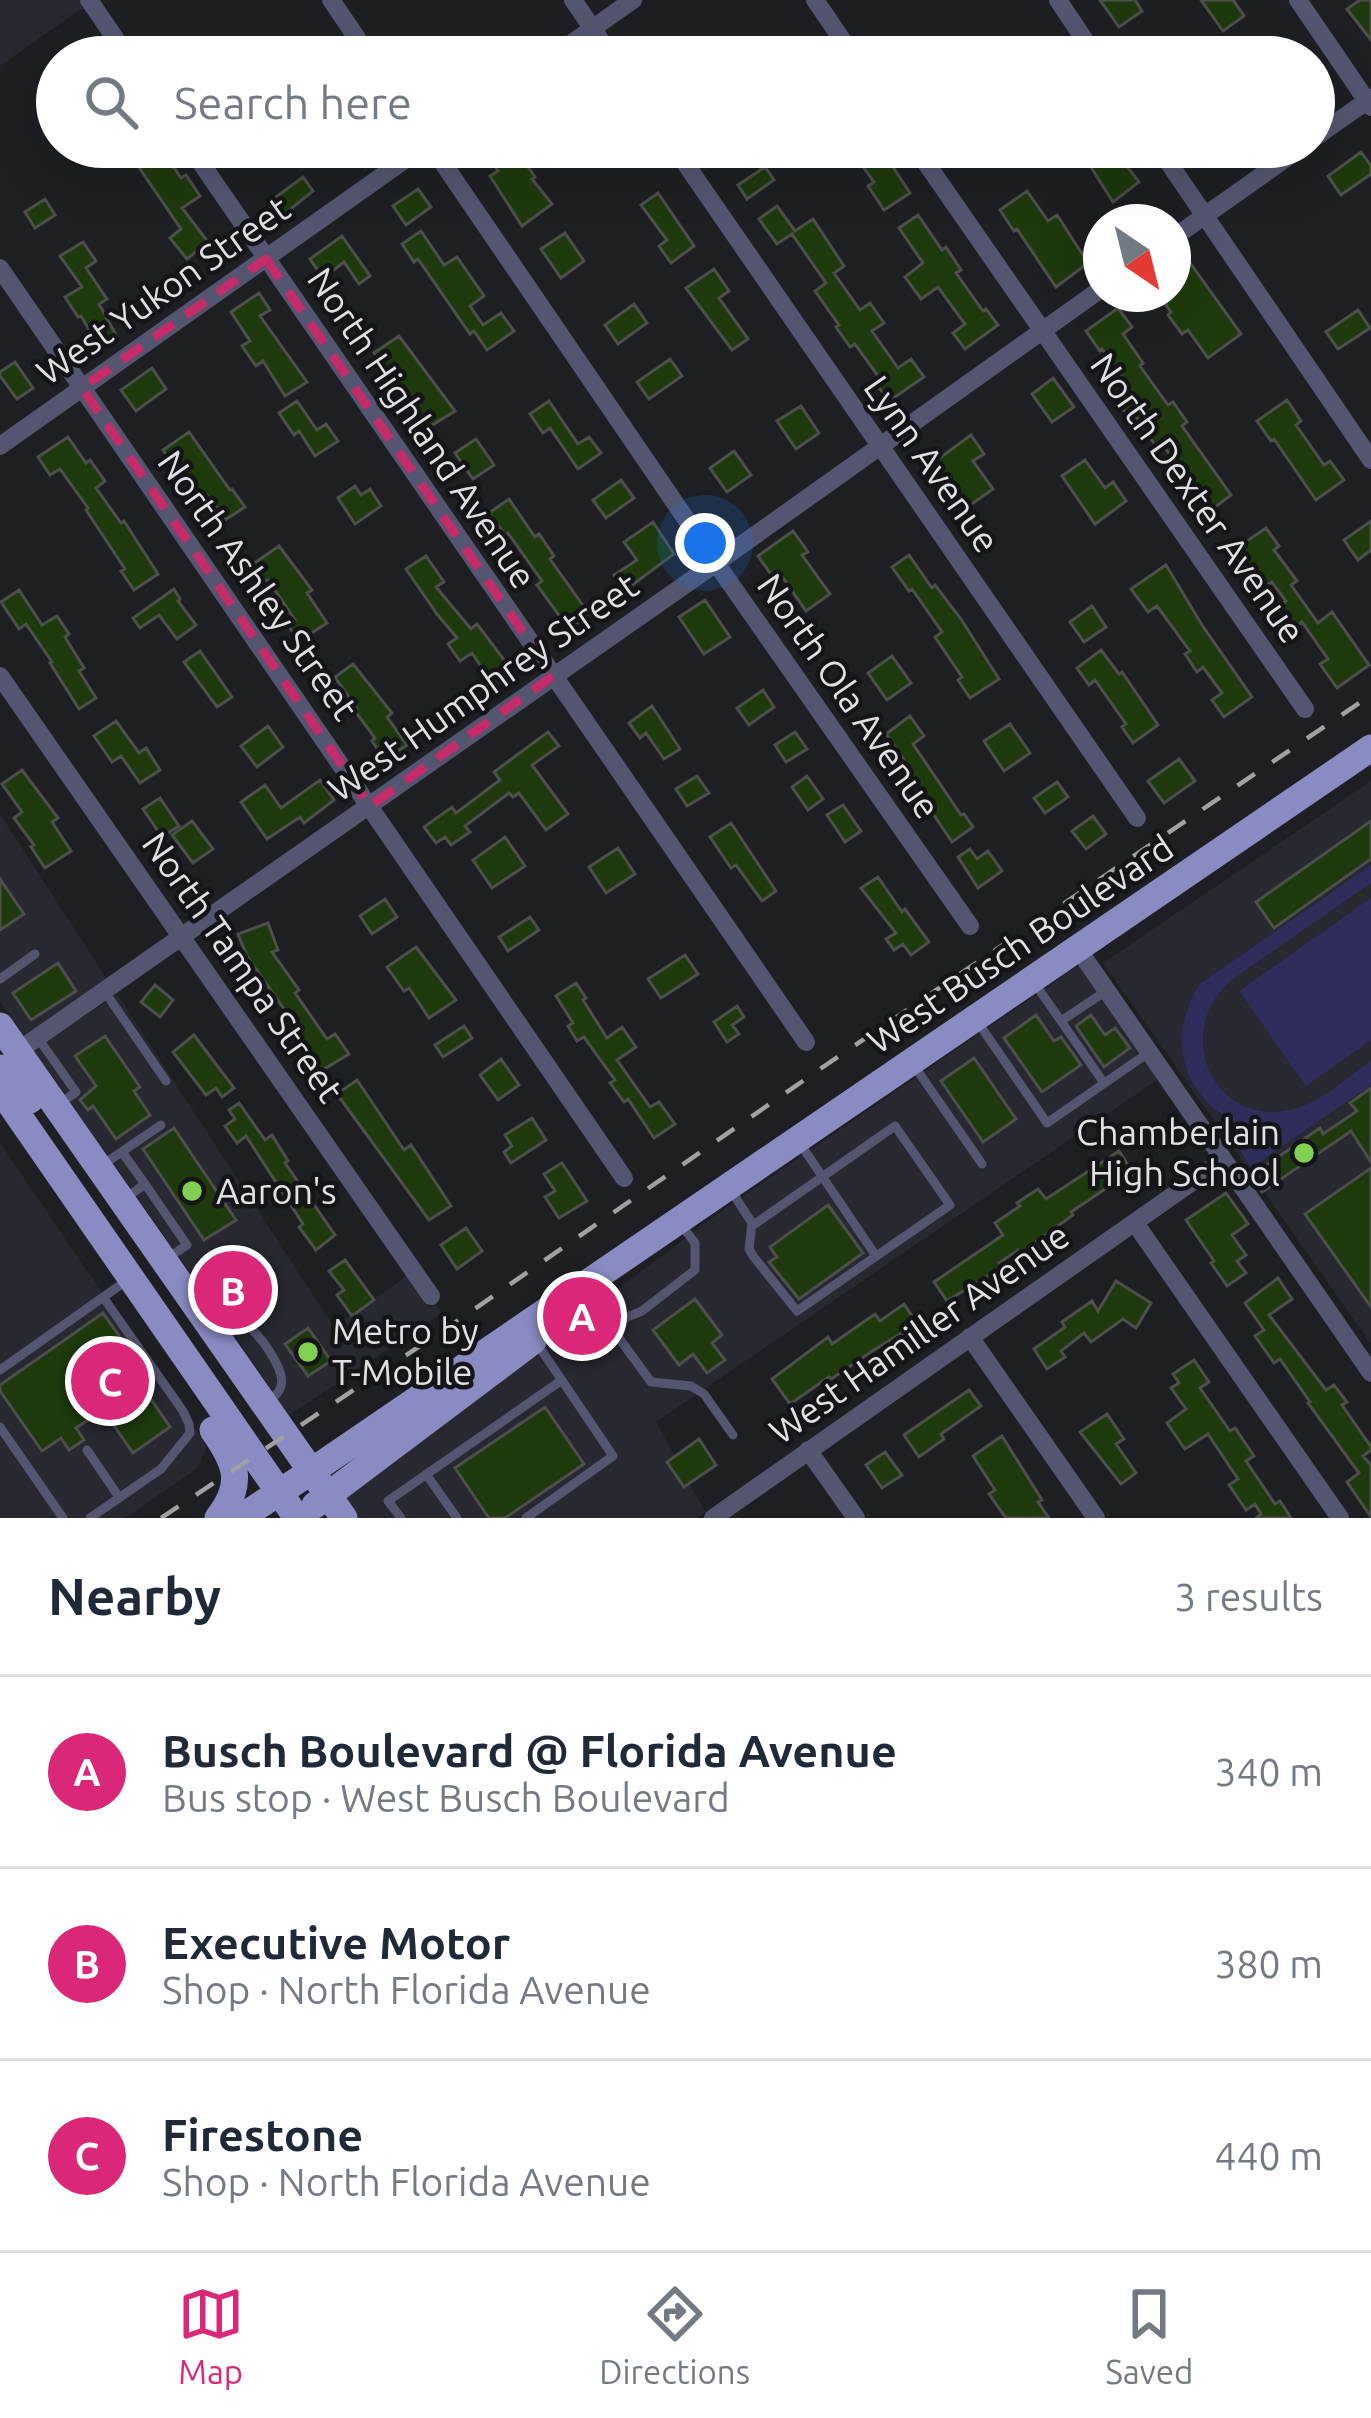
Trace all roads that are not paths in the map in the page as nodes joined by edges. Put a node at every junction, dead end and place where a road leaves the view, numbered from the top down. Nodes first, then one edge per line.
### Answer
1 (89, 0) edge
2 (331, 0) edge
3 (573, 0) edge
4 (633, 0) edge
5 (814, 0) edge
6 (1058, 0) edge
7 (1298, 0) edge
8 (592, 28) junction
9 (114, 36) edge
10 (356, 36) edge
11 (581, 36) edge
12 (598, 36) edge
13 (839, 36) edge
14 (1082, 36) edge
15 (1323, 36) edge
16 (1335, 52) edge
17 (1370, 102) edge
18 (1335, 124) edge
19 (204, 168) edge
20 (397, 168) edge
21 (442, 168) edge
22 (688, 168) edge
23 (929, 168) edge
24 (1172, 168) edge
25 (1272, 168) edge
26 (1204, 215) junction
27 (1191, 225) edge
28 (266, 259) junction
29 (0, 268) edge
30 (1083, 302) edge
31 (1042, 332) junction
32 (82, 388) junction
33 (0, 446) edge
34 (879, 446) junction
35 (1371, 460) edge
36 (716, 563) junction
37 (0, 676) edge
38 (553, 676) junction
39 (1305, 709) dead end
40 (1371, 748) edge
41 (370, 806) junction
42 (1137, 818) dead end
43 (970, 926) dead end
44 (182, 938) junction
45 (1078, 950) junction
46 (35, 954) dead end
47 (0, 979) edge
48 (1033, 980) junction
49 (1106, 991) junction
50 (105, 992) junction
51 (976, 1019) junction
52 (1061, 1021) junction
53 (0, 1026) edge
54 (806, 1042) dead end
55 (14, 1051) edge
56 (1148, 1053) junction
57 (912, 1063) junction
58 (166, 1081) dead end
59 (1104, 1083) junction
60 (0, 1089) edge
61 (161, 1125) dead end
62 (79, 1138) junction
63 (798, 1140) junction
64 (111, 1160) junction
65 (1222, 1161) junction
66 (982, 1164) dead end
67 (822, 1177) junction
68 (624, 1178) dead end
69 (720, 1194) junction
70 (1135, 1223) junction
71 (681, 1224) junction
72 (752, 1226) junction
73 (876, 1256) junction
74 (116, 1288) junction
75 (599, 1292) junction
76 (431, 1296) dead end
77 (620, 1320) junction
78 (970, 1337) junction
79 (535, 1340) junction
80 (1364, 1348) edge
81 (0, 1370) edge
82 (1371, 1373) edge
83 (562, 1380) junction
84 (0, 1427) edge
85 (733, 1435) dead end
86 (87, 1450) dead end
87 (808, 1450) junction
88 (312, 1472) junction
89 (426, 1474) junction
90 (278, 1492) junction
91 (119, 1498) junction
92 (336, 1507) edge
93 (63, 1518) edge
94 (90, 1518) edge
95 (218, 1518) edge
96 (240, 1518) edge
97 (297, 1518) edge
98 (400, 1518) edge
99 (457, 1518) edge
100 (526, 1518) edge
101 (712, 1518) edge
102 (856, 1518) edge
103 (1096, 1518) edge
104 (1340, 1518) edge

1 - 9 street
2 - 10 street
3 - 8 street
4 - 8 street
5 - 13 street
6 - 14 street
7 - 15 street
8 - 11 street
8 - 12 street
16 - 17 street
17 - 18 street
19 - 28 street, North Highland Avenue
20 - 28 street, West Yukon Street
21 - 36 street, North Ola Avenue
22 - 34 street, Lynn Avenue
23 - 31 street, North Dexter Avenue
24 - 26 street
25 - 26 street
26 - 27 street
26 - 35 street
28 - 32 street, West Yukon Street
28 - 38 street, North Highland Avenue
29 - 32 street, North Ashley Street
30 - 31 street, West Humphrey Street
31 - 34 street, West Humphrey Street
31 - 39 street, North Dexter Avenue
32 - 33 street, West Yukon Street
32 - 41 street, North Ashley Street
34 - 36 street, West Humphrey Street
34 - 42 street, Lynn Avenue
36 - 38 street, West Humphrey Street
36 - 43 street, North Ola Avenue
37 - 44 street, North Tampa Street
38 - 41 street, West Humphrey Street
38 - 54 street, North Highland Avenue
40 - 45 main road, West Busch Boulevard
41 - 44 street, West Humphrey Street
41 - 68 street, North Ashley Street
44 - 50 street, West Humphrey Street
44 - 76 street, North Tampa Street
45 - 48 main road, West Busch Boulevard
45 - 49 street
46 - 47 lane
48 - 51 main road, West Busch Boulevard
48 - 52 lane
49 - 52 lane
49 - 56 street
50 - 55 street, West Humphrey Street
50 - 58 lane
51 - 57 main road, West Busch Boulevard
51 - 59 lane
52 - 59 lane
53 - 55 main road
55 - 62 main road
55 - 62 main road
56 - 59 lane
56 - 65 street
57 - 63 main road, West Busch Boulevard
57 - 66 lane
60 - 74 main road
61 - 64 lane
62 - 64 main road
63 - 67 lane
63 - 69 main road, West Busch Boulevard
64 - 88 main road
65 - 70 street, West Hamiller Avenue
65 - 80 street
67 - 72 lane
67 - 73 lane
67 - 73 lane
69 - 71 main road, West Busch Boulevard
69 - 72 lane
69 - 88 main road, West Busch Boulevard
70 - 78 street, West Hamiller Avenue
70 - 104 street
71 - 75 main road, West Busch Boulevard
71 - 77 lane
72 - 73 lane
74 - 81 lane
74 - 90 main road
74 - 91 lane
74 - 95 main road
75 - 77 lane
75 - 79 main road, West Busch Boulevard
77 - 85 lane
78 - 87 street, West Hamiller Avenue
78 - 103 street
79 - 83 lane
79 - 92 main road, West Busch Boulevard
80 - 82 street
83 - 89 lane
83 - 100 lane
84 - 93 lane
86 - 91 lane
87 - 101 street, West Hamiller Avenue
87 - 102 street
88 - 90 main road, West Busch Boulevard
88 - 92 main road
89 - 98 lane
89 - 99 lane
90 - 96 main road, West Busch Boulevard
90 - 97 main road
91 - 94 lane
92 - 97 main road, West Busch Boulevard

